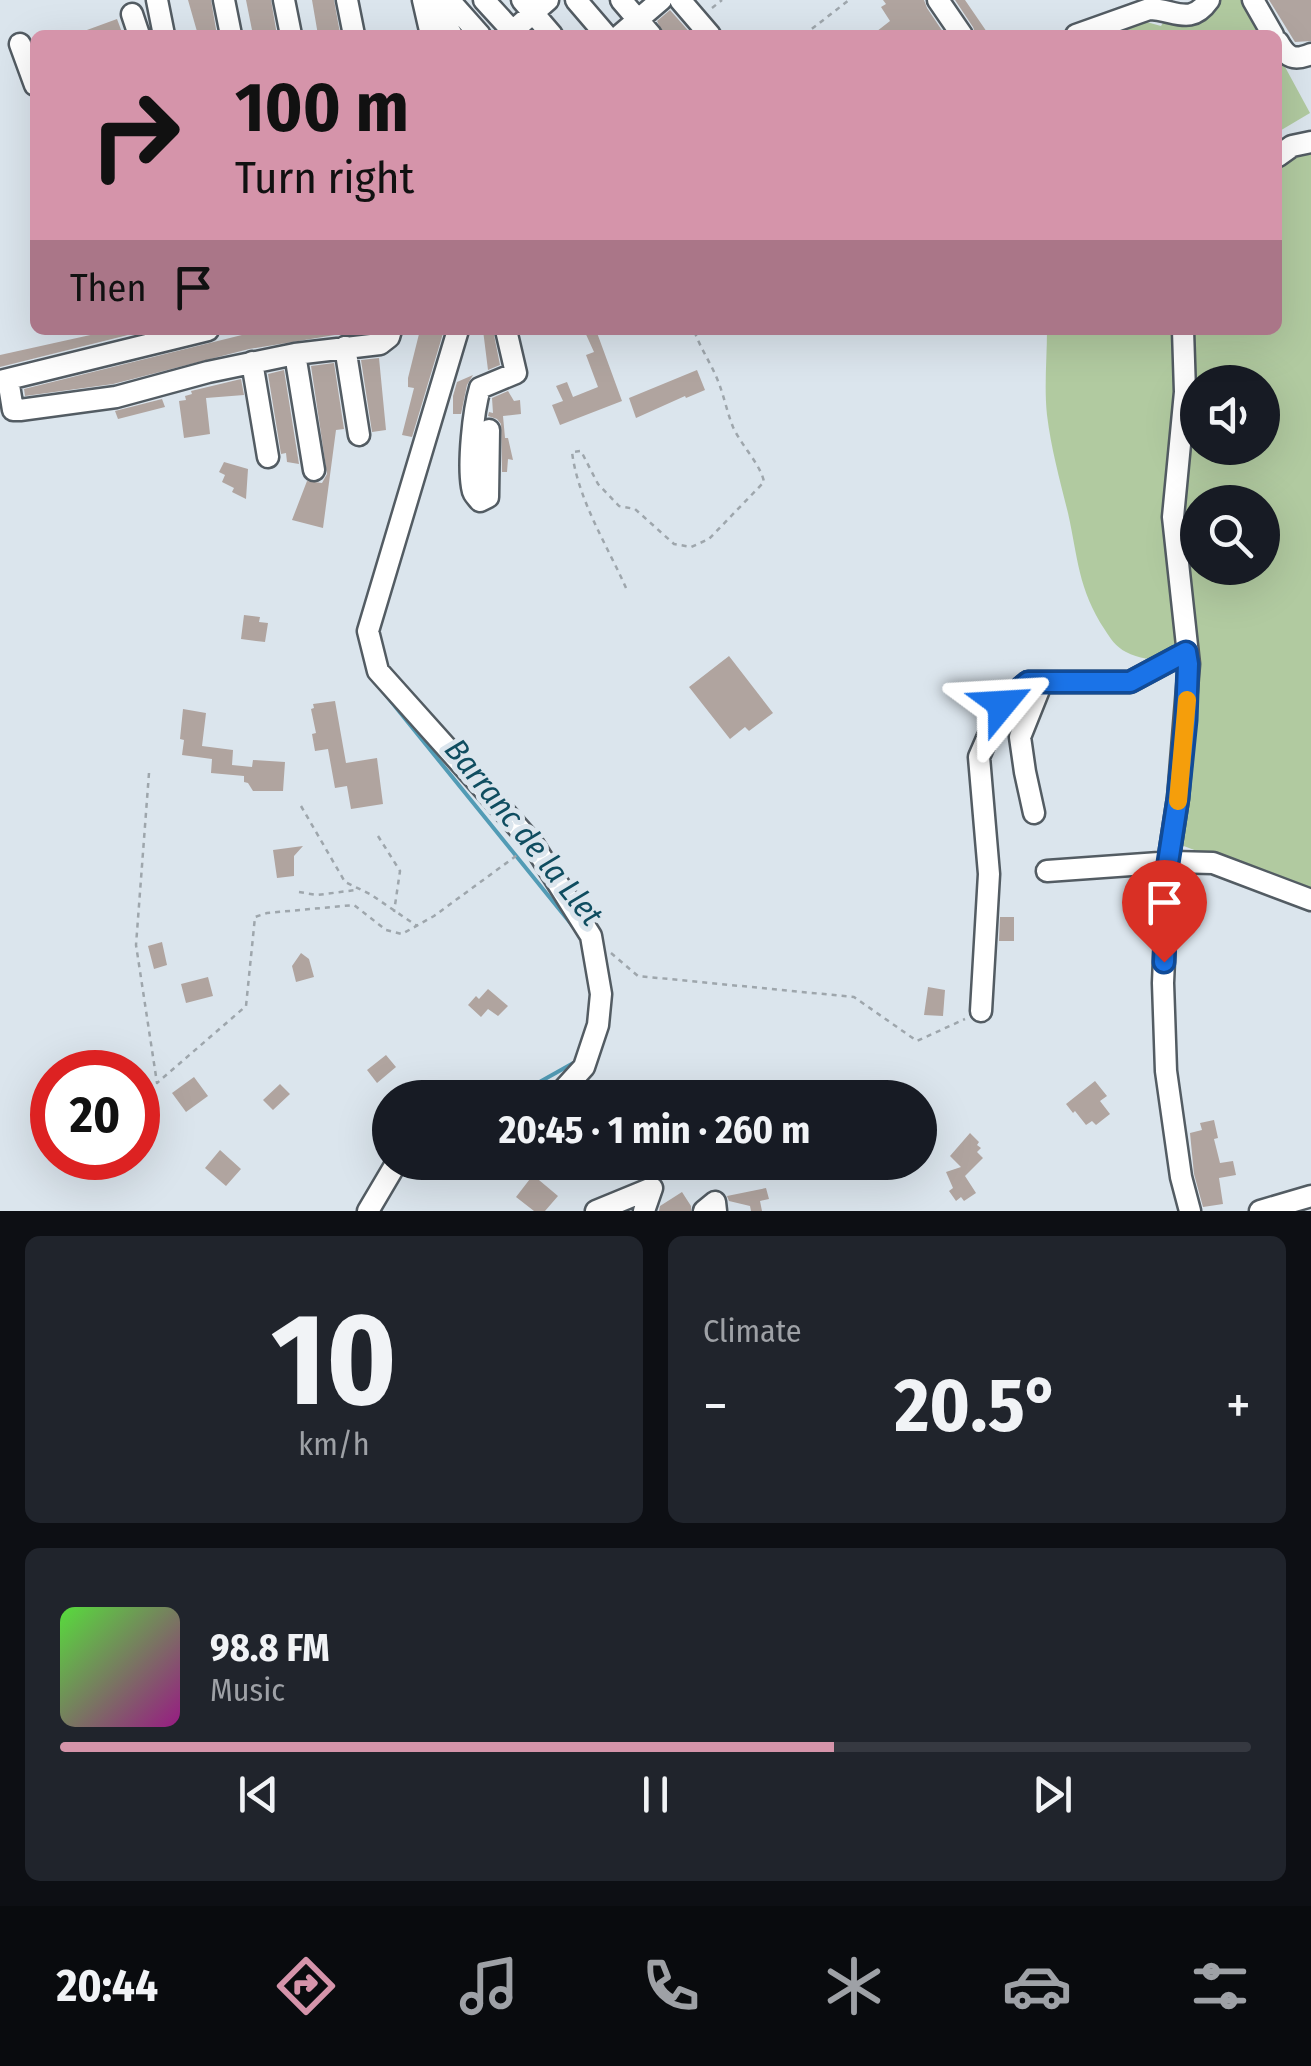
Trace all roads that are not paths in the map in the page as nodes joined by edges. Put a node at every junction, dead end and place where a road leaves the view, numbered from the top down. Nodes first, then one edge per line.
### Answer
1 (157, 0) edge
2 (224, 0) edge
3 (284, 0) edge
4 (347, 0) edge
5 (423, 0) edge
6 (438, 0) edge
7 (449, 0) edge
8 (484, 0) edge
9 (576, 0) edge
10 (621, 0) edge
11 (660, 0) edge
12 (680, 0) edge
13 (938, 0) edge
14 (1139, 0) edge
15 (1209, 0) edge
16 (1253, 0) edge
17 (534, 4) edge
18 (1162, 6) edge
19 (132, 14) dead end
20 (1104, 23) junction
21 (644, 27) edge
22 (137, 30) edge
23 (163, 30) edge
24 (230, 30) edge
25 (290, 30) edge
26 (353, 30) edge
27 (443, 30) edge
28 (445, 30) edge
29 (476, 30) edge
30 (509, 30) edge
31 (515, 30) edge
32 (549, 30) edge
33 (602, 30) edge
34 (706, 30) edge
35 (959, 30) edge
36 (1088, 30) edge
37 (1271, 30) edge
38 (20, 44) dead end
39 (1282, 49) edge
40 (1311, 54) edge
41 (30, 71) edge
42 (1311, 142) edge
43 (1282, 153) edge
44 (175, 335) edge
45 (389, 335) edge
46 (456, 335) edge
47 (507, 335) edge
48 (1184, 335) edge
49 (344, 347) junction
50 (295, 354) junction
51 (252, 362) junction
52 (4, 380) edge
53 (489, 430) dead end
54 (358, 435) dead end
55 (268, 457) dead end
56 (314, 470) dead end
57 (1186, 652) junction
58 (1042, 682) junction
59 (1034, 813) dead end
60 (1168, 863) junction
61 (1047, 870) dead end
62 (1311, 900) edge
63 (981, 1011) road end
64 (572, 1080) edge
65 (386, 1180) edge
66 (1311, 1196) edge
67 (368, 1211) edge
68 (596, 1211) edge
69 (644, 1211) edge
70 (704, 1211) edge
71 (716, 1211) edge
72 (1190, 1211) edge
73 (1260, 1211) edge

1 - 23 street
2 - 24 street
3 - 25 street
4 - 26 street
5 - 27 street
6 - 28 street
7 - 29 street
8 - 30 street
9 - 33 street
10 - 21 street
11 - 21 street
12 - 34 street
13 - 35 street
14 - 20 street
15 - 18 street
16 - 37 street
17 - 31 street
17 - 32 street
18 - 20 street
19 - 22 street
20 - 36 street
38 - 41 street
39 - 40 street
42 - 43 street
44 - 52 street
45 - 49 street
46 - 64 street
47 - 53 street
48 - 57 street
49 - 50 street
49 - 54 street
50 - 51 street
50 - 56 street
51 - 52 street
51 - 55 street
57 - 58 street
57 - 60 street
58 - 59 street
58 - 63 street
60 - 61 street
60 - 62 street
60 - 72 street
65 - 67 street
66 - 73 street
68 - 69 street
70 - 71 street

